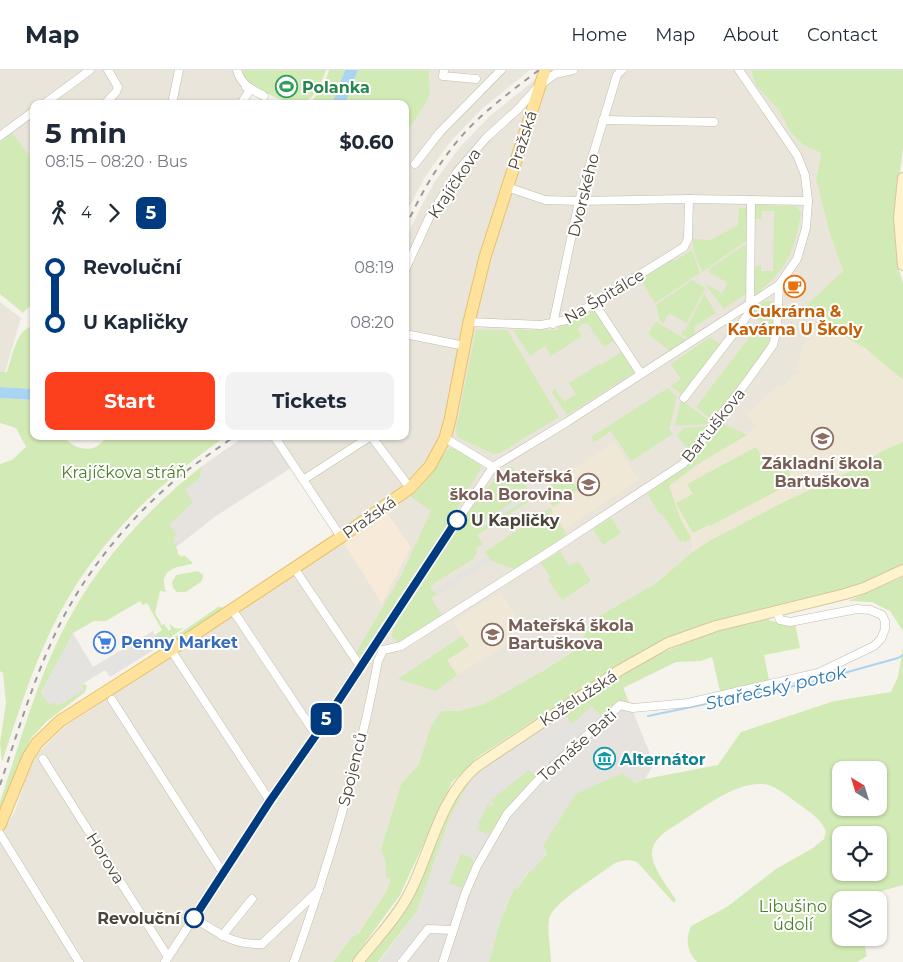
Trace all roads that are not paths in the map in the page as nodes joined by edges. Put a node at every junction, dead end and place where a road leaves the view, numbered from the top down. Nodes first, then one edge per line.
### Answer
1 (90, 70) edge
2 (108, 70) edge
3 (179, 70) edge
4 (237, 70) edge
5 (444, 70) edge
6 (473, 70) edge
7 (501, 70) edge
8 (545, 70) edge
9 (573, 70) edge
10 (622, 70) edge
11 (739, 70) edge
12 (476, 79) junction
13 (540, 85) junction
14 (246, 87) junction
15 (481, 90) junction
16 (264, 96) dead end
17 (49, 100) edge
18 (109, 100) edge
19 (173, 100) edge
20 (244, 100) edge
21 (30, 114) edge
22 (603, 120) junction
23 (714, 122) dead end
24 (0, 136) edge
25 (415, 164) dead end
26 (903, 178) edge
27 (507, 187) junction
28 (689, 199) junction
29 (752, 200) junction
30 (808, 200) junction
31 (579, 201) junction
32 (409, 261) edge
33 (903, 265) edge
34 (779, 285) junction
35 (594, 304) junction
36 (750, 305) junction
37 (470, 322) junction
38 (553, 324) junction
39 (409, 335) edge
40 (465, 346) junction
41 (641, 374) junction
42 (684, 398) dead end
43 (445, 438) junction
44 (277, 440) edge
45 (365, 440) edge
46 (374, 440) edge
47 (493, 466) junction
48 (303, 480) junction
49 (410, 488) junction
50 (341, 537) junction
51 (294, 568) junction
52 (903, 570) edge
53 (232, 609) junction
54 (777, 612) junction
55 (375, 644) junction
56 (171, 650) junction
57 (383, 650) junction
58 (360, 666) junction
59 (112, 700) dead end
60 (316, 735) junction
61 (43, 759) dead end
62 (270, 801) junction
63 (0, 825) edge
64 (0, 834) edge
65 (223, 873) junction
66 (320, 889) junction
67 (252, 899) dead end
68 (194, 918) junction
69 (453, 930) junction
70 (222, 936) junction
71 (167, 960) edge
72 (79, 962) edge
73 (294, 962) edge
74 (358, 962) edge
75 (402, 962) edge
76 (443, 962) edge

1 - 17 street
2 - 18 street
3 - 19 street
4 - 14 street
5 - 12 street
6 - 12 street
7 - 15 street
8 - 13 main road, Pražská
9 - 13 street, Krajíčkova
10 - 22 street, Dvorského
11 - 30 street
12 - 15 street
13 - 27 main road, Pražská
13 - 32 street, Krajíčkova
14 - 16 street
14 - 20 street
15 - 25 street
21 - 24 street
22 - 23 street
22 - 31 street, Dvorského
26 - 33 main road
27 - 31 street
27 - 37 main road, Pražská
28 - 29 street
28 - 31 street
28 - 35 street, Na Špitálce
29 - 30 street
29 - 36 street
30 - 34 street
31 - 38 street, Dvorského
34 - 36 street
34 - 57 street, Bartuškova
35 - 38 street, Na Špitálce
35 - 41 street
36 - 41 street
36 - 42 street
37 - 38 street, Na Špitálce
37 - 40 main road, Pražská
39 - 40 street
40 - 43 main road, Pražská
41 - 47 street
43 - 47 street
43 - 49 main road, Pražská
44 - 48 street
45 - 48 street
46 - 49 street
47 - 55 street
48 - 50 street
49 - 50 main road, Pražská
50 - 51 main road, Pražská
51 - 53 main road, Pražská
51 - 58 street
52 - 54 main road, Koželužská
53 - 56 main road, Pražská
53 - 60 street
54 - 69 street, Tomáše Bati
54 - 74 main road, Koželužská
55 - 57 street
55 - 58 street
56 - 62 street
56 - 63 main road, Pražská
57 - 66 street, Spojenců
58 - 60 street
59 - 65 street
60 - 62 street
61 - 71 street, Horova
62 - 65 street
64 - 72 street
65 - 68 street
66 - 70 street
66 - 73 street, Spojenců
67 - 70 street
68 - 70 street
68 - 71 street
69 - 75 street
69 - 76 street, Tomáše Bati

